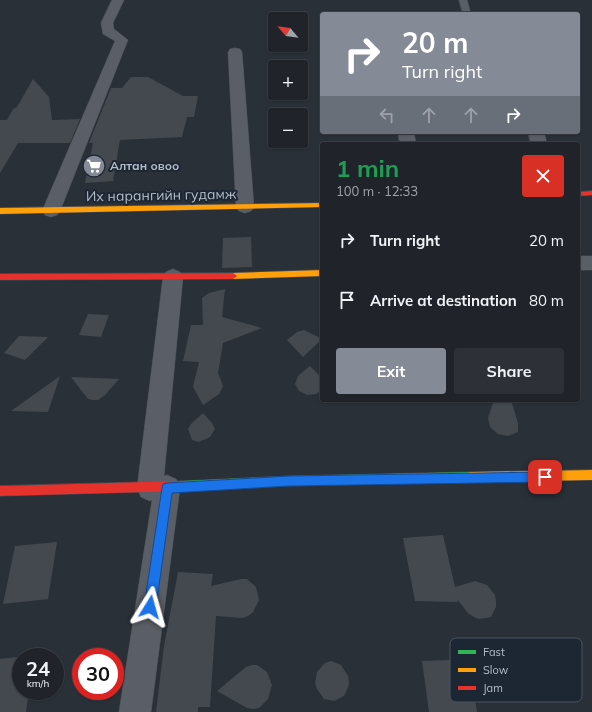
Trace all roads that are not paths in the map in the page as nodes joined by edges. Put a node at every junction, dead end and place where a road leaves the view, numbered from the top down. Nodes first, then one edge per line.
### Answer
1 (118, 0) edge
2 (463, 0) edge
3 (466, 12) edge
4 (235, 52) dead end
5 (592, 193) edge
6 (580, 194) edge
7 (320, 205) edge
8 (245, 207) junction
9 (50, 210) junction
10 (0, 211) edge
11 (580, 263) edge
12 (592, 263) edge
13 (320, 273) edge
14 (173, 276) junction
15 (0, 278) edge
16 (592, 475) edge
17 (158, 488) junction
18 (0, 491) edge
19 (136, 712) edge

1 - 9 street
2 - 3 lane
4 - 8 street
5 - 6 street
7 - 8 street, Их нарангийн гудамж
8 - 9 street, Их нарангийн гудамж
9 - 10 street, Их нарангийн гудамж
11 - 12 street
13 - 14 street
14 - 15 street
14 - 17 street
16 - 17 street
17 - 18 street
17 - 19 street

